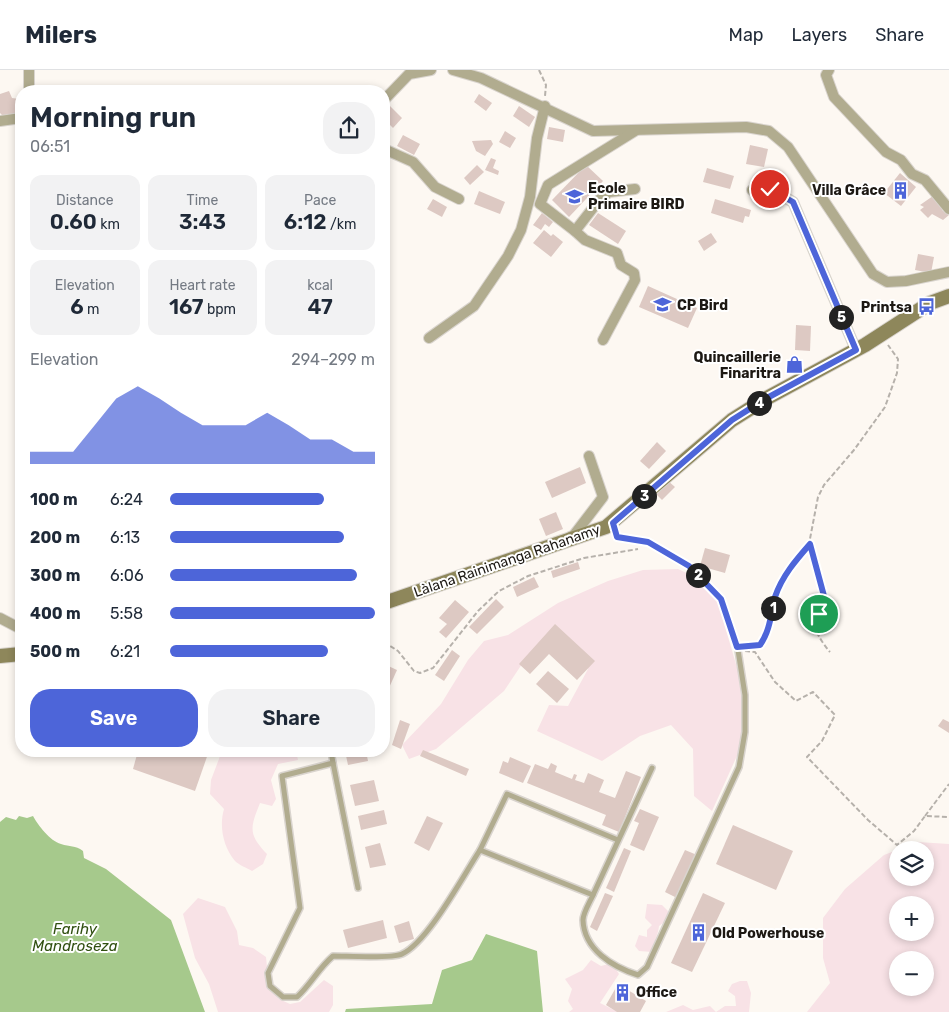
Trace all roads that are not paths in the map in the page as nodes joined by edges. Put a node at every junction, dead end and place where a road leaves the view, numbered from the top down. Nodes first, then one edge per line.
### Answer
1 (29, 70) edge
2 (431, 70) edge
3 (454, 70) edge
4 (828, 70) edge
5 (29, 85) edge
6 (390, 94) edge
7 (545, 106) junction
8 (15, 119) edge
9 (0, 121) edge
10 (636, 130) junction
11 (390, 152) edge
12 (635, 189) dead end
13 (752, 190) dead end
14 (459, 199) dead end
15 (949, 209) edge
16 (575, 231) junction
17 (949, 272) edge
18 (949, 296) edge
19 (429, 338) dead end
20 (603, 340) dead end
21 (856, 350) junction
22 (589, 456) dead end
23 (613, 523) junction
24 (526, 556) junction
25 (390, 601) edge
26 (0, 618) edge
27 (15, 627) edge
28 (15, 655) edge
29 (0, 656) edge
30 (332, 757) edge
31 (333, 763) junction
32 (652, 768) dead end
33 (618, 840) junction
34 (480, 850) junction
35 (358, 888) dead end
36 (593, 895) junction

1 - 5 street
2 - 6 street
3 - 7 street
4 - 15 street
7 - 10 street
7 - 19 street
8 - 9 street
10 - 16 street
10 - 17 street
11 - 14 street
12 - 16 street
13 - 21 street
16 - 20 street
18 - 21 main road, Làlana Rainimanga Rahanamy
21 - 23 main road, Làlana Rainimanga Rahanamy
22 - 24 street
23 - 24 main road, Làlana Rainimanga Rahanamy
23 - 36 lane
24 - 25 main road, Làlana Rainimanga Rahanamy
26 - 27 street
28 - 29 main road
30 - 31 lane
31 - 34 lane
31 - 35 lane
32 - 33 lane
33 - 34 lane
33 - 36 lane
34 - 36 lane

